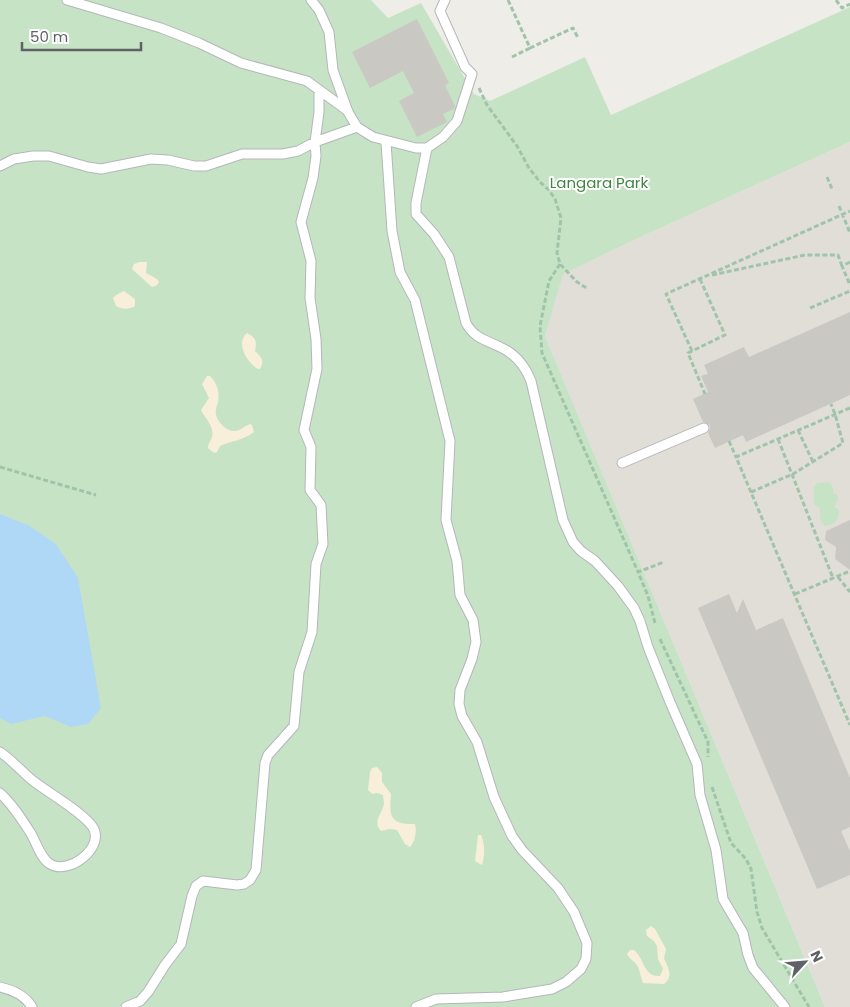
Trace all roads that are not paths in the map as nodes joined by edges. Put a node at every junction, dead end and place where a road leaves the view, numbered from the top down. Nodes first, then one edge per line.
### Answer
1 (67, 0) edge
2 (311, 0) edge
3 (445, 0) edge
4 (319, 90) junction
5 (348, 112) junction
6 (357, 126) junction
7 (315, 142) junction
8 (386, 142) junction
9 (427, 148) junction
10 (0, 166) edge
11 (704, 428) dead end
12 (622, 463) dead end
13 (0, 752) edge
14 (0, 793) edge
15 (0, 988) edge
16 (32, 1007) edge
17 (126, 1007) edge
18 (416, 1007) edge
19 (785, 1007) edge

1 - 4 lane
2 - 5 lane
3 - 9 lane
4 - 5 lane
4 - 7 lane
5 - 6 lane
6 - 7 lane
6 - 8 lane
7 - 10 lane
7 - 17 lane
8 - 9 lane
8 - 18 lane
9 - 19 lane
11 - 12 lane
13 - 14 lane
15 - 16 lane

